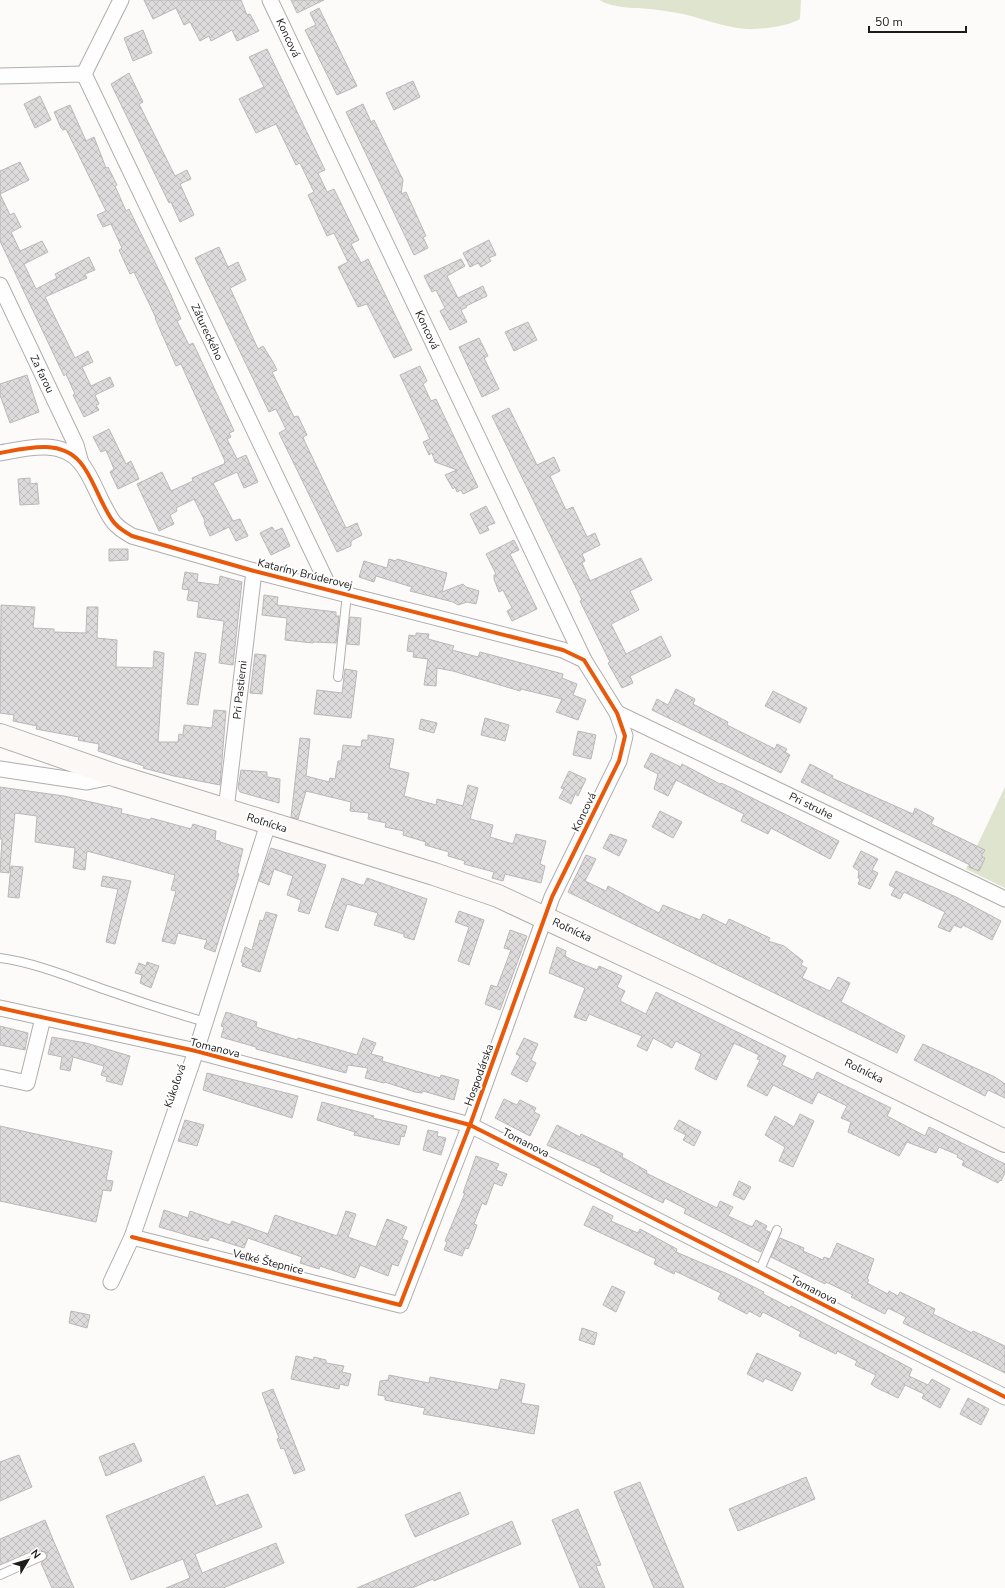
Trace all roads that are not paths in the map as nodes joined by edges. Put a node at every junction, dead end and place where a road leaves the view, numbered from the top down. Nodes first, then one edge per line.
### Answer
1 (121, 0) edge
2 (270, 0) edge
3 (84, 74) junction
4 (0, 76) edge
5 (0, 285) edge
6 (68, 427) junction
7 (50, 446) junction
8 (0, 453) edge
9 (81, 464) junction
10 (254, 571) junction
11 (330, 589) junction
12 (347, 594) junction
13 (584, 660) junction
14 (338, 677) dead end
15 (617, 713) junction
16 (0, 735) edge
17 (40, 748) junction
18 (0, 769) edge
19 (35, 774) junction
20 (116, 776) junction
21 (226, 810) junction
22 (268, 824) junction
23 (1005, 899) edge
24 (546, 918) junction
25 (0, 958) edge
26 (0, 1008) edge
27 (43, 1018) junction
28 (205, 1022) junction
29 (196, 1051) junction
30 (0, 1077) edge
31 (470, 1125) junction
32 (1005, 1141) edge
33 (777, 1230) dead end
34 (132, 1237) junction
35 (759, 1272) junction
36 (111, 1282) dead end
37 (400, 1305) joint
38 (1005, 1397) edge
39 (42, 1556) dead end
40 (0, 1575) edge

1 - 3 street
2 - 13 street, Koncová
3 - 4 street
3 - 11 street, Zátureckého
5 - 6 street, Za farou
6 - 7 street
6 - 9 street, Za farou
7 - 8 street, Kataríny Brúderovej
7 - 9 street, Kataríny Brúderovej
9 - 10 street, Kataríny Brúderovej
10 - 11 street, Kataríny Brúderovej
10 - 21 street, Pri Pastierni
11 - 12 street, Kataríny Brúderovej
12 - 13 street, Kataríny Brúderovej
12 - 14 lane
13 - 15 street
15 - 23 street, Pri struhe
15 - 24 street, Koncová
16 - 17 street, Roľnícka
17 - 19 street
17 - 20 street, Roľnícka
18 - 19 street, Roľnícka
19 - 20 street, Roľnícka
20 - 21 street, Roľnícka
21 - 22 street, Roľnícka
22 - 24 street, Roľnícka
22 - 28 street, Kúkoľová
24 - 31 street, Hospodárska
24 - 32 street, Roľnícka
25 - 28 lane, Tomanova
26 - 27 street, Tomanova
27 - 29 street, Tomanova
27 - 30 street
28 - 29 street, Kúkoľová
29 - 31 street, Tomanova
29 - 34 street, Kúkoľová
31 - 35 street, Tomanova
31 - 37 street, Hospodárska
33 - 35 lane
34 - 36 street, Kúkoľová
34 - 37 street, Veľké Štepnice
35 - 38 street, Tomanova
39 - 40 lane

